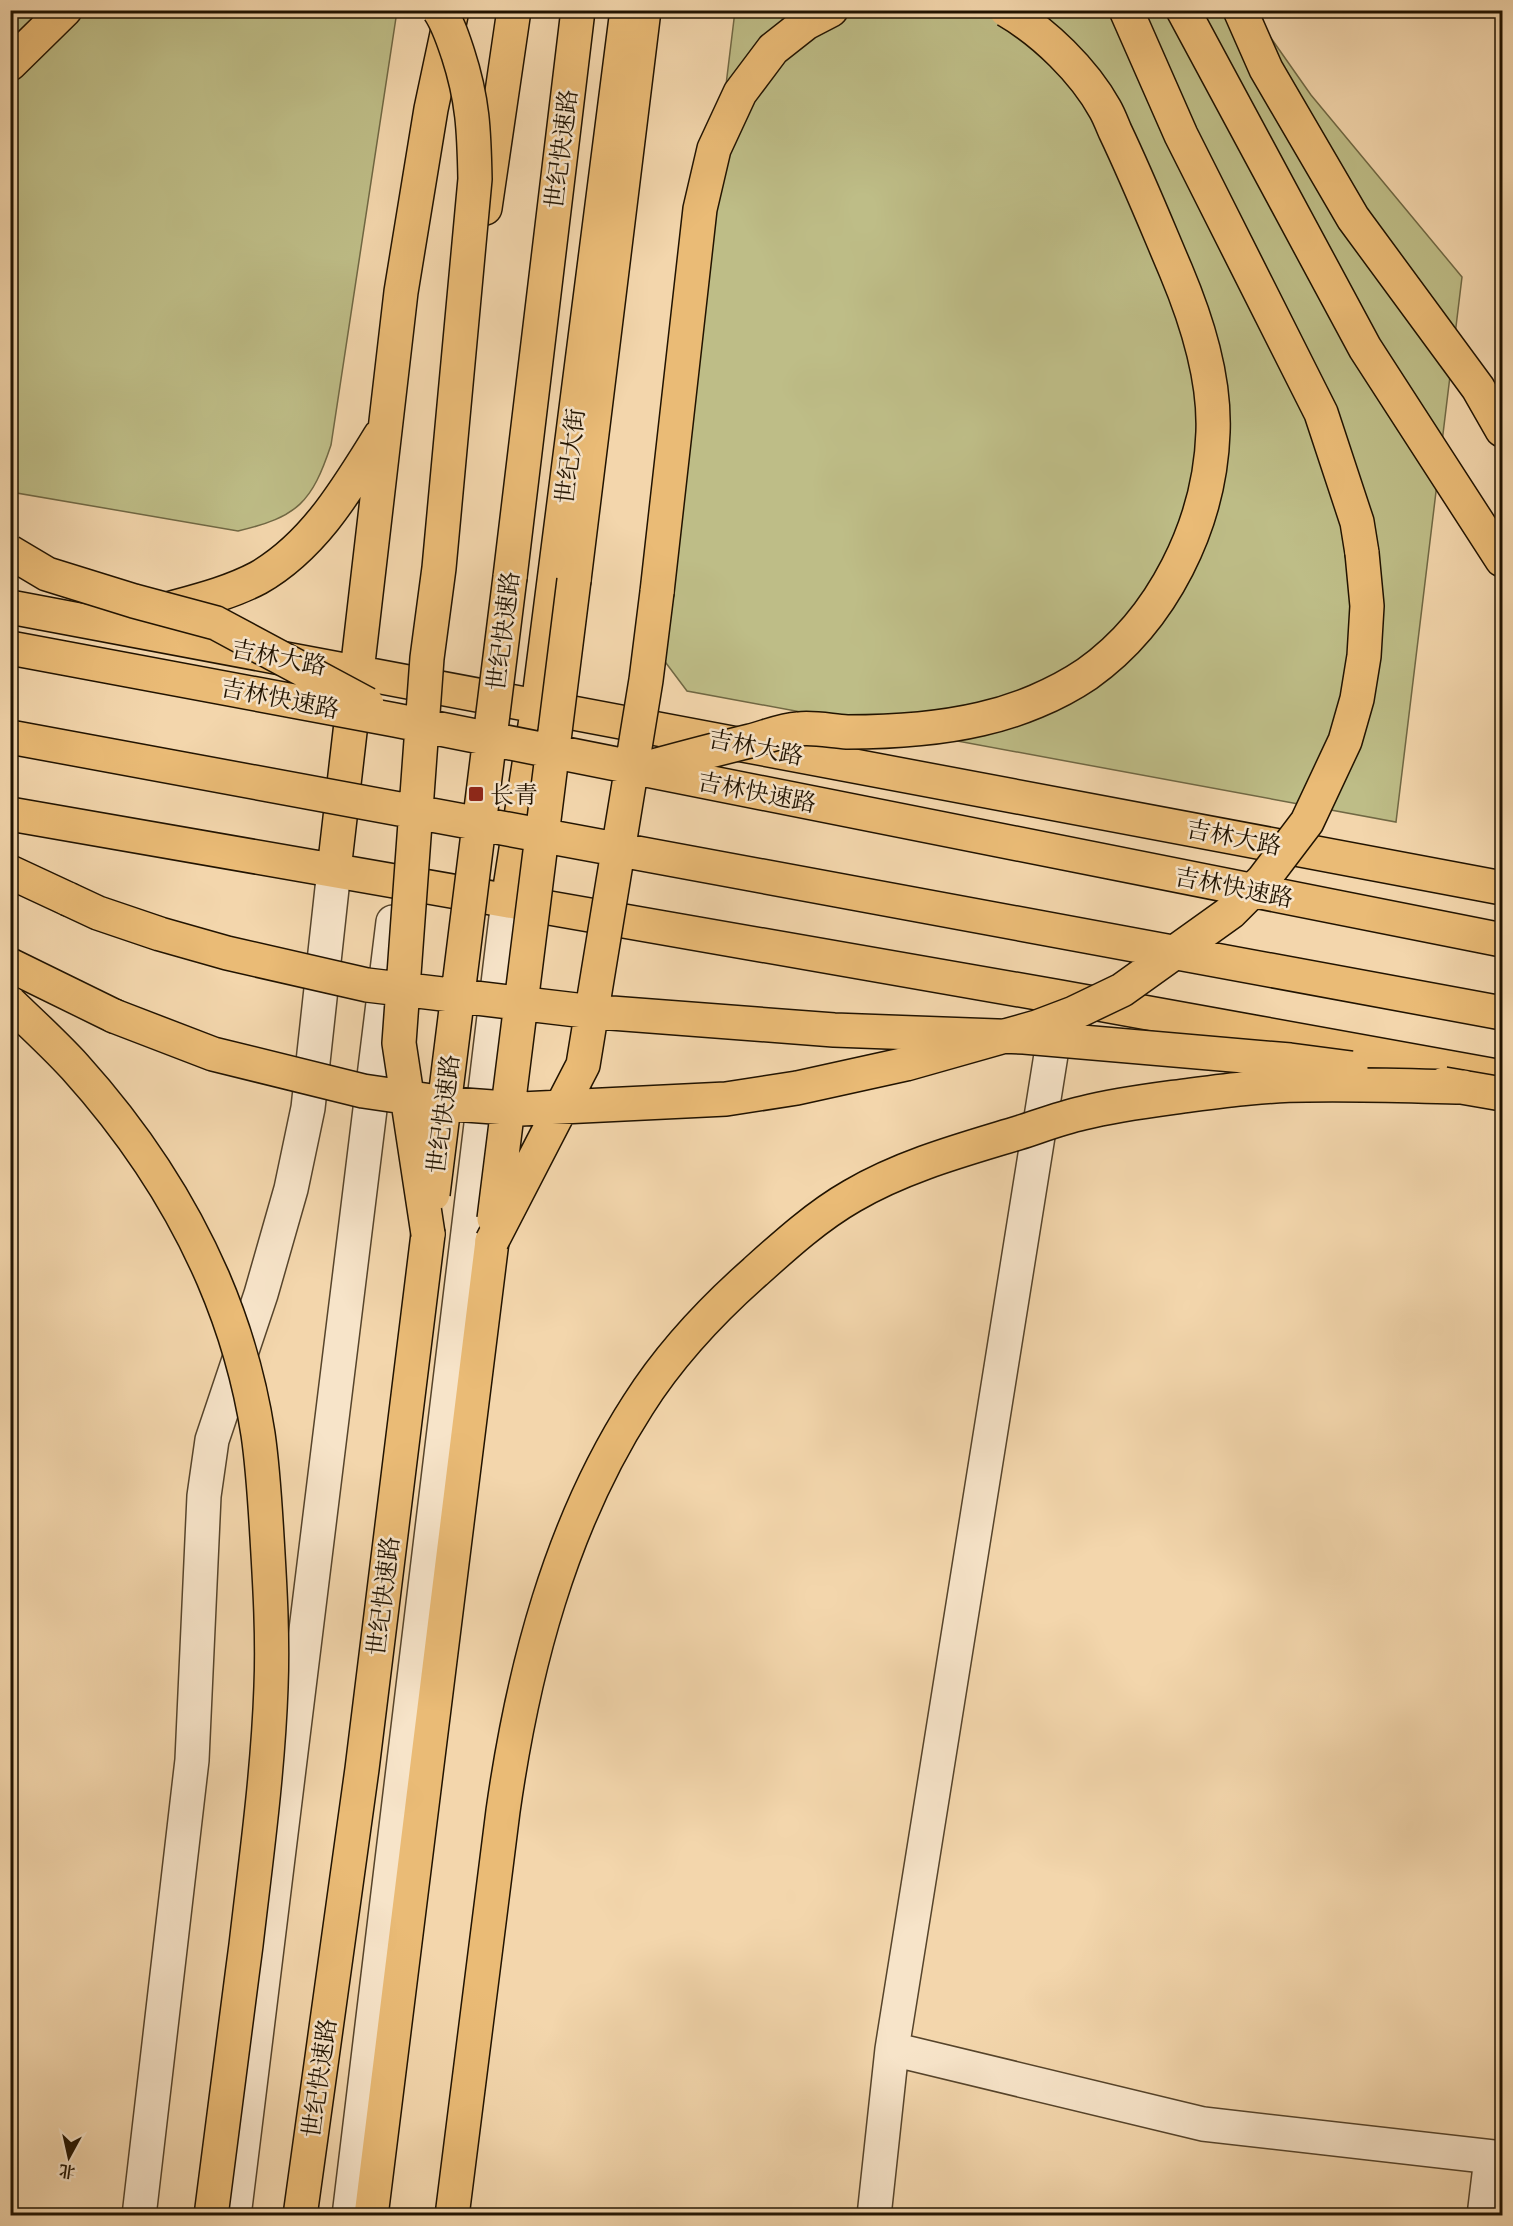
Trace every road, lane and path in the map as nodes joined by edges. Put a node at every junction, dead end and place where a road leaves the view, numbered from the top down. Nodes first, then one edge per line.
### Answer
1 (66, 10) edge
2 (439, 10) edge
3 (452, 10) edge
4 (514, 10) edge
5 (578, 10) edge
6 (627, 10) edge
7 (644, 10) edge
8 (831, 10) edge
9 (1006, 10) edge
10 (1126, 10) edge
11 (1183, 10) edge
12 (1240, 10) edge
13 (620, 63) junction
14 (10, 64) edge
15 (385, 427) junction
16 (1503, 430) edge
17 (10, 552) edge
18 (1503, 561) edge
19 (10, 607) edge
20 (113, 626) junction
21 (10, 648) edge
22 (357, 672) junction
23 (414, 683) junction
24 (538, 706) junction
25 (395, 720) junction
26 (10, 737) edge
27 (642, 769) junction
28 (10, 814) edge
29 (334, 870) junction
30 (10, 872) edge
31 (398, 881) junction
32 (1503, 888) edge
33 (508, 901) junction
34 (1503, 940) edge
35 (10, 965) edge
36 (1060, 997) junction
37 (10, 1003) edge
38 (1503, 1013) edge
39 (1503, 1077) edge
40 (1464, 1088) junction
41 (1503, 1094) edge
42 (428, 1234) junction
43 (492, 1241) junction
44 (892, 2049) junction
45 (1497, 2158) edge
46 (139, 2216) edge
47 (212, 2216) edge
48 (234, 2216) edge
49 (300, 2216) edge
50 (349, 2216) edge
51 (371, 2216) edge
52 (452, 2216) edge
53 (874, 2216) edge
54 (1484, 2216) edge

1 - 14 main road
2 - 42 main road, bridge
3 - 15 main road
4 - 23 main road
5 - 42 main road, 世纪快速路, bridge
6 - 13 main road, 世纪大街
7 - 13 main road
7 - 43 main road, bridge
8 - 43 main road, bridge
9 - 27 main road, bridge
10 - 35 main road, bridge
11 - 18 main road
12 - 16 main road
13 - 24 main road, 世纪大街
15 - 20 main road
15 - 22 main road
17 - 25 main road, bridge
19 - 20 main road, 吉林大路
20 - 22 main road, 吉林大路
21 - 25 main road, 吉林快速路, bridge
22 - 23 main road, 吉林大路
22 - 29 main road
23 - 24 main road, 吉林大路
23 - 31 main road
24 - 32 main road, 吉林大路
24 - 33 main road, 世纪大街
25 - 27 main road, 吉林快速路, bridge
26 - 38 main road, bridge
27 - 34 main road, 吉林快速路, bridge
28 - 29 main road
29 - 31 main road
29 - 46 street
30 - 40 main road, bridge
31 - 33 main road
31 - 48 street
33 - 36 main road
33 - 50 street
36 - 39 main road
36 - 44 street
37 - 47 main road, bridge
40 - 41 main road, bridge
40 - 52 main road, bridge
42 - 49 main road, 世纪快速路
43 - 51 main road
44 - 45 street
44 - 53 street
45 - 54 street

